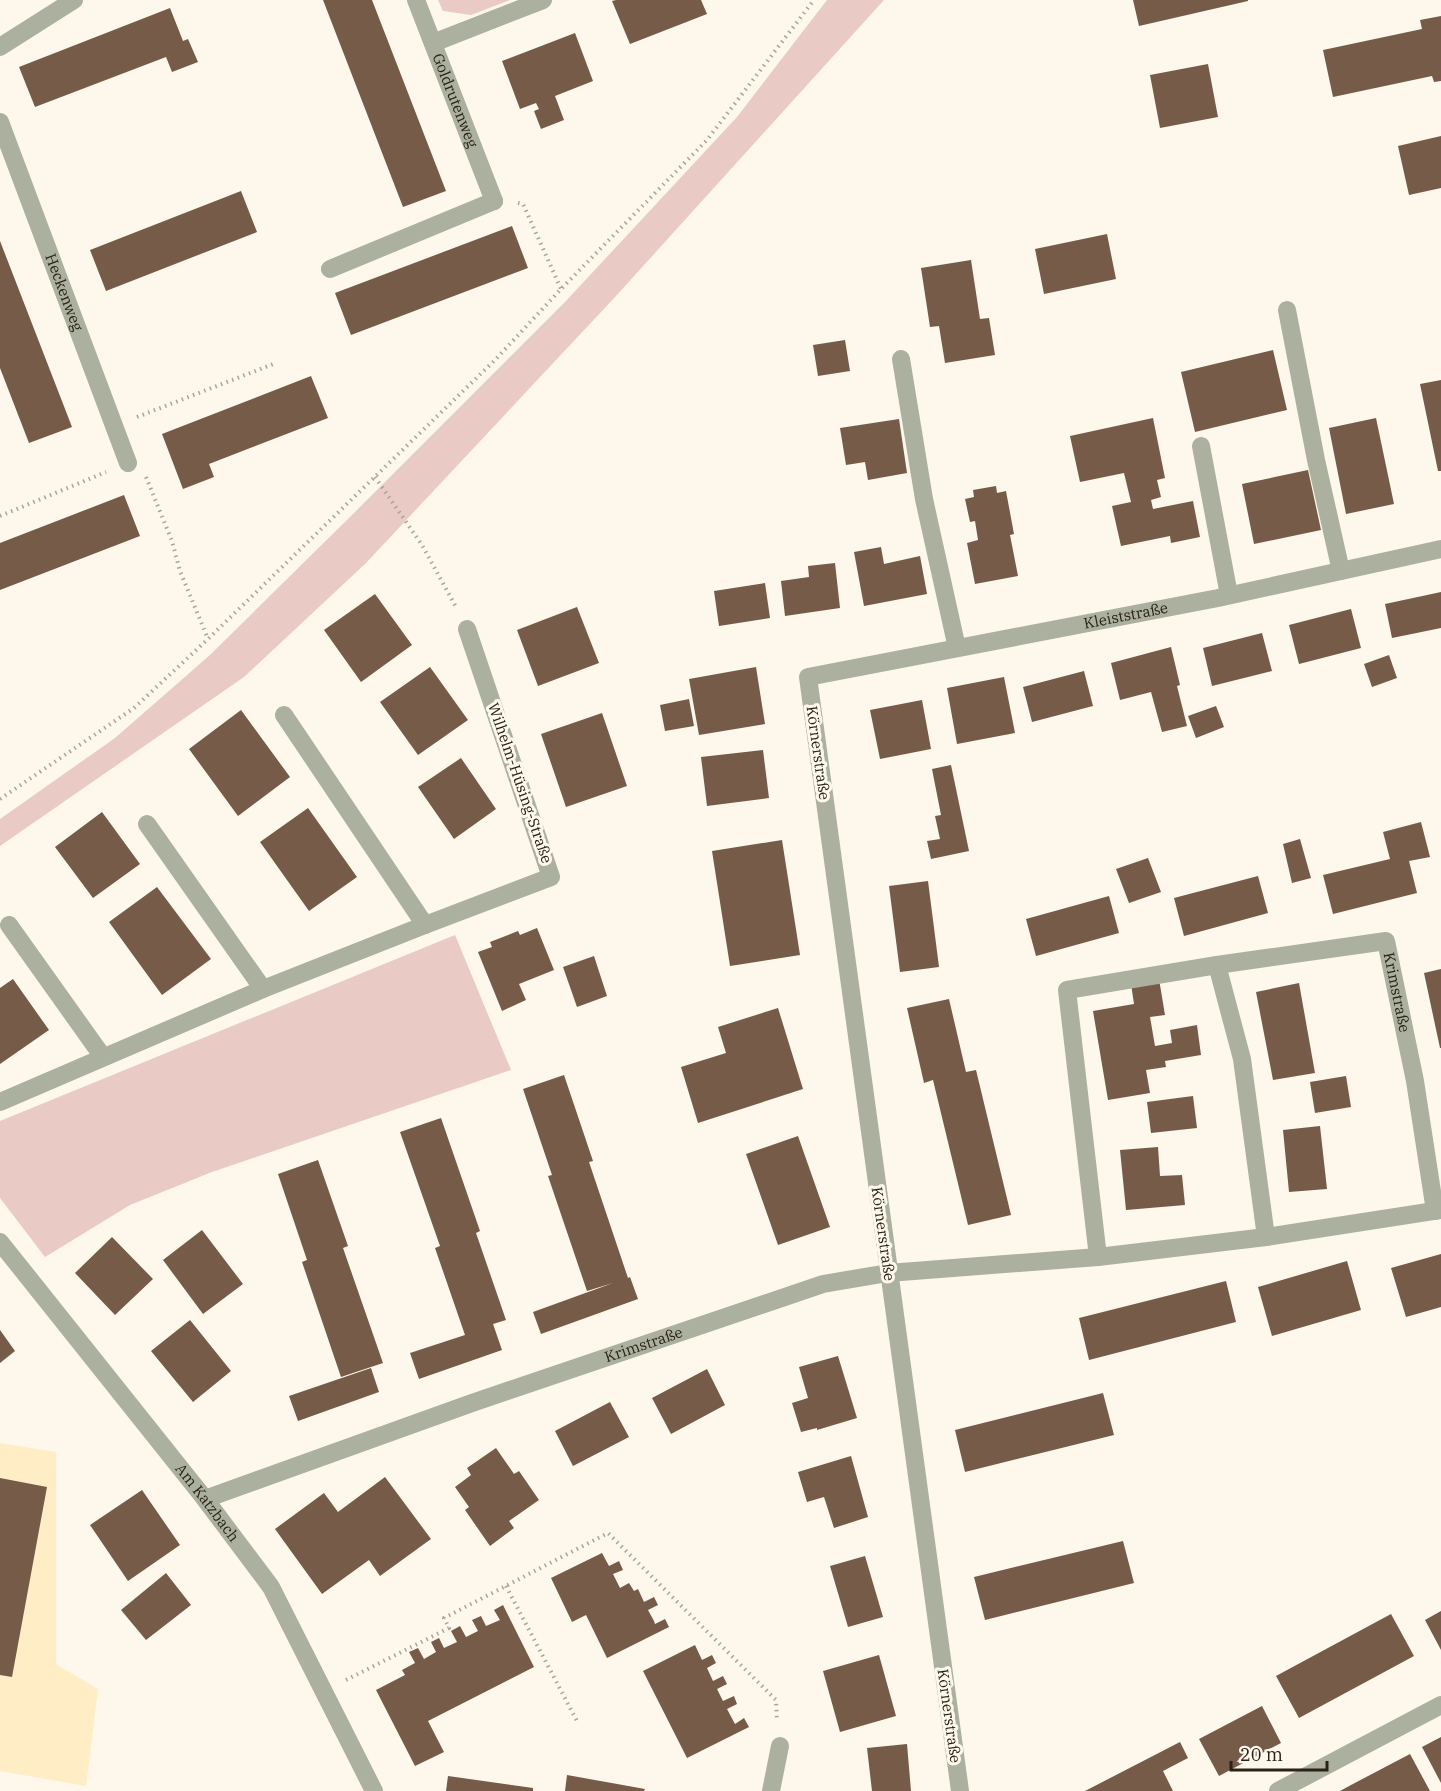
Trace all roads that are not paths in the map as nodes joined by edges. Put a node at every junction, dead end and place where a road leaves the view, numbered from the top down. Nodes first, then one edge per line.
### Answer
1 (74, 0) edge
2 (416, 0) edge
3 (543, 0) edge
4 (433, 43) junction
5 (0, 47) edge
6 (0, 122) edge
7 (330, 269) dead end
8 (1287, 310) dead end
9 (901, 359) dead end
10 (1201, 446) dead end
11 (128, 463) road end
12 (1441, 549) edge
13 (1341, 571) junction
14 (1229, 596) junction
15 (467, 629) road end
16 (957, 648) junction
17 (808, 677) joint
18 (284, 715) dead end
19 (147, 824) dead end
20 (9, 925) dead end
21 (425, 925) junction
22 (1217, 965) junction
23 (263, 989) junction
24 (103, 1057) junction
25 (0, 1102) edge
26 (1438, 1211) edge
27 (1266, 1237) junction
28 (0, 1242) edge
29 (1098, 1257) junction
30 (888, 1273) junction
31 (205, 1499) junction
32 (1441, 1706) edge
33 (780, 1746) road end
34 (374, 1791) edge
35 (771, 1791) edge
36 (960, 1791) edge
37 (1278, 1791) edge

1 - 5 street
2 - 4 street, Goldrutenweg
3 - 4 street
4 - 7 street, Goldrutenweg
6 - 11 street, Heckenweg
8 - 13 street
9 - 16 street
10 - 14 street
12 - 13 street, Kleiststraße
13 - 14 street, Kleiststraße
14 - 16 street, Kleiststraße
15 - 21 street, Wilhelm-Hüsing-Straße
16 - 17 street, Kleiststraße
17 - 30 street, Körnerstraße
18 - 21 street
19 - 23 street
20 - 24 street
21 - 23 street, Wilhelm-Hüsing-Straße
22 - 26 street, Krimstraße
22 - 27 street
22 - 29 street, Krimstraße
23 - 24 street, Wilhelm-Hüsing-Straße
24 - 25 street, Wilhelm-Hüsing-Straße
26 - 27 street, Krimstraße
27 - 29 street, Krimstraße
28 - 31 street, Am Katzbach
29 - 30 street, Krimstraße
30 - 31 street, Krimstraße
30 - 36 street, Körnerstraße
31 - 34 street, Am Katzbach
32 - 37 street
33 - 35 street

